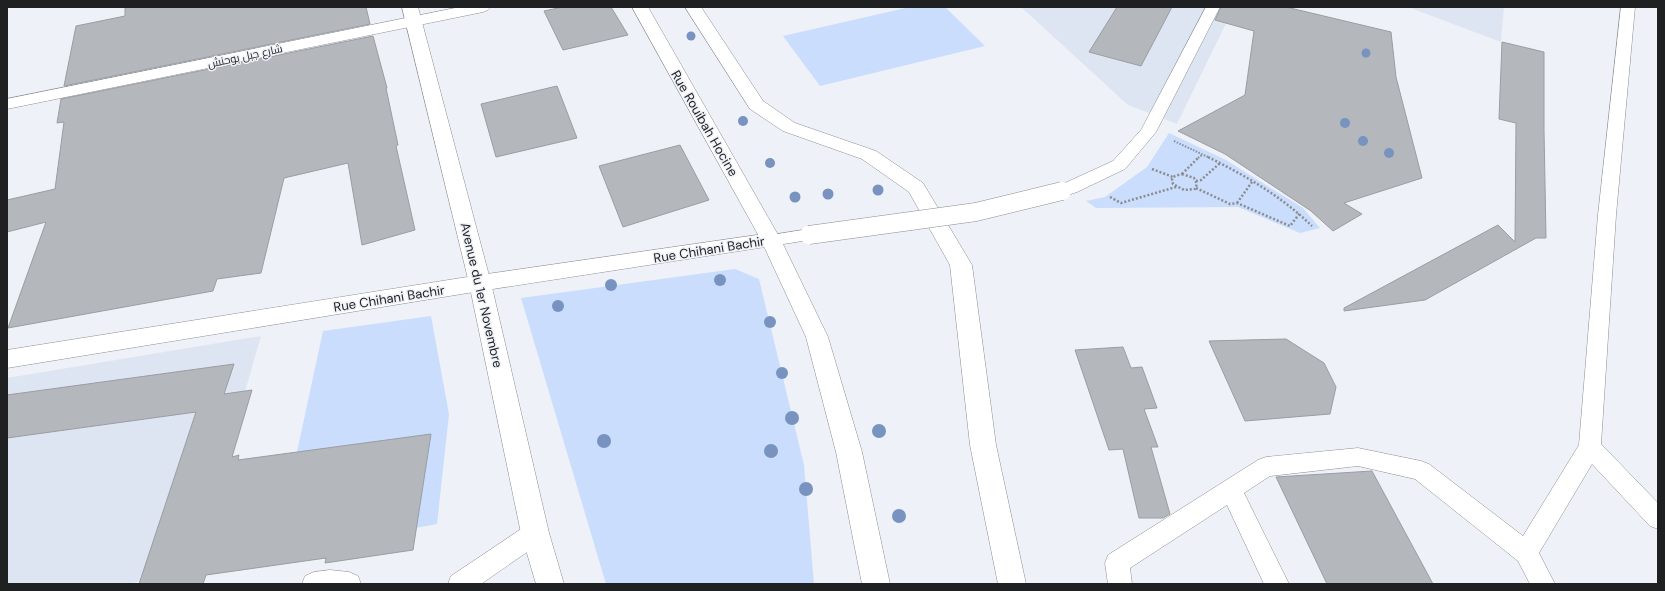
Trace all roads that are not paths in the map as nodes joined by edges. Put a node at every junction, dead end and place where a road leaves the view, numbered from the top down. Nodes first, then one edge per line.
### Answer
1 (483, 7) edge
2 (640, 7) edge
3 (694, 7) edge
4 (1213, 7) edge
5 (1628, 7) edge
6 (412, 14) edge
7 (7, 104) edge
8 (771, 240) junction
9 (480, 283) junction
10 (7, 359) edge
11 (1590, 447) junction
12 (1231, 490) junction
13 (1658, 519) edge
14 (536, 532) junction
15 (1526, 553) junction
16 (314, 584) edge
17 (349, 584) edge
18 (460, 584) edge
19 (550, 584) edge
20 (876, 584) edge
21 (1012, 584) edge
22 (1120, 584) edge
23 (1277, 584) edge
24 (1543, 584) edge

1 - 6 street, شارع جبل بوحنش
2 - 8 street, Rue Rouibah Hocine
3 - 21 street
4 - 8 lane, bridge
5 - 11 lane
6 - 7 street, شارع جبل بوحنش
6 - 9 street, Avenue du 1er Novembre
8 - 9 street, Rue Chihani Bachir
8 - 20 street, Rue Rouibah Hocine
9 - 10 street, Rue Chihani Bachir
9 - 14 street, Avenue du 1er Novembre
11 - 13 lane
11 - 15 lane
12 - 15 lane
12 - 22 lane
12 - 23 lane
14 - 18 lane
14 - 19 street, Avenue du 1er Novembre
15 - 24 lane
16 - 17 lane

